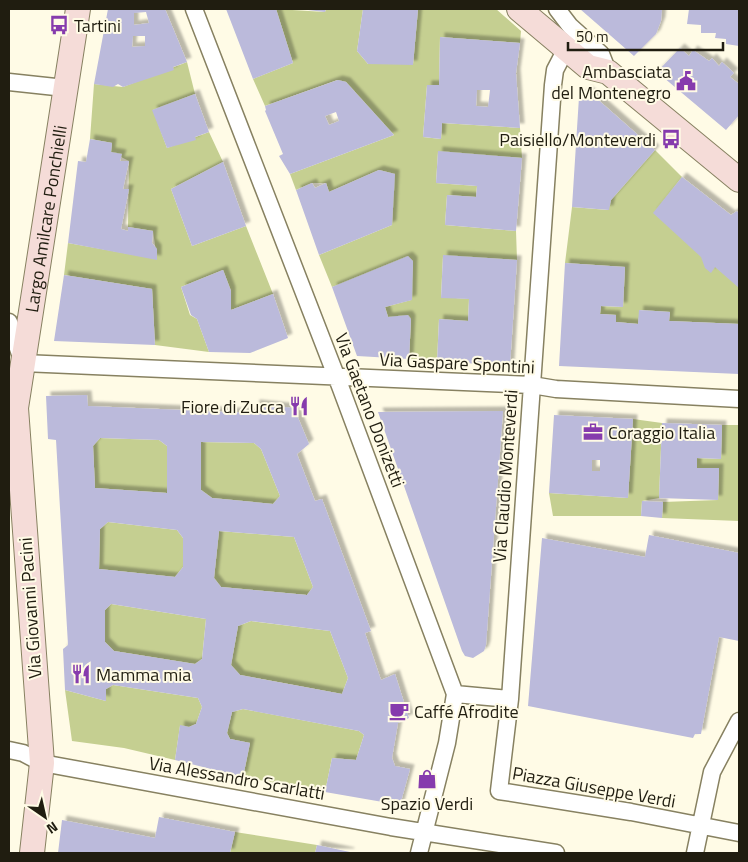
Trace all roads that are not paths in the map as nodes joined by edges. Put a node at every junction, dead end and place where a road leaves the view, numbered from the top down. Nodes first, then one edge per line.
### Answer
1 (78, 9) edge
2 (194, 9) edge
3 (519, 9) edge
4 (557, 9) edge
5 (566, 49) junction
6 (608, 72) junction
7 (9, 82) edge
8 (65, 88) junction
9 (739, 180) edge
10 (9, 322) edge
11 (16, 364) edge
12 (337, 378) junction
13 (532, 385) junction
14 (739, 398) edge
15 (454, 694) junction
16 (510, 699) junction
17 (739, 721) edge
18 (9, 750) edge
19 (42, 763) junction
20 (701, 825) junction
21 (424, 833) junction
22 (739, 833) edge
23 (32, 853) edge
24 (419, 853) edge
25 (556, 853) edge
26 (695, 853) edge

1 - 8 main road, Largo Amilcare Ponchielli
2 - 12 street, Via Gaetano Donizetti
3 - 5 main road
4 - 6 street
5 - 6 main road
5 - 13 street, Via Claudio Monteverdi
6 - 9 main road
7 - 8 street
8 - 11 main road, Largo Amilcare Ponchielli
10 - 11 street, Largo Amilcare Ponchielli
11 - 12 street, Via Gaspare Spontini
11 - 19 main road, Via Giovanni Pacini
12 - 13 street, Via Gaspare Spontini
12 - 15 street, Via Gaetano Donizetti
13 - 14 street, Via Gaspare Spontini
13 - 16 street, Via Claudio Monteverdi
15 - 16 street
15 - 21 street, Via Gaetano Donizetti
16 - 20 street, Piazza Giuseppe Verdi
17 - 20 street
18 - 19 street, Via Alessandro Scarlatti
19 - 21 street, Via Alessandro Scarlatti
19 - 23 main road, Via Giovanni Pacini
20 - 22 street, Piazza Giuseppe Verdi
20 - 26 street
21 - 24 street, Via Gaetano Donizetti
21 - 25 street

